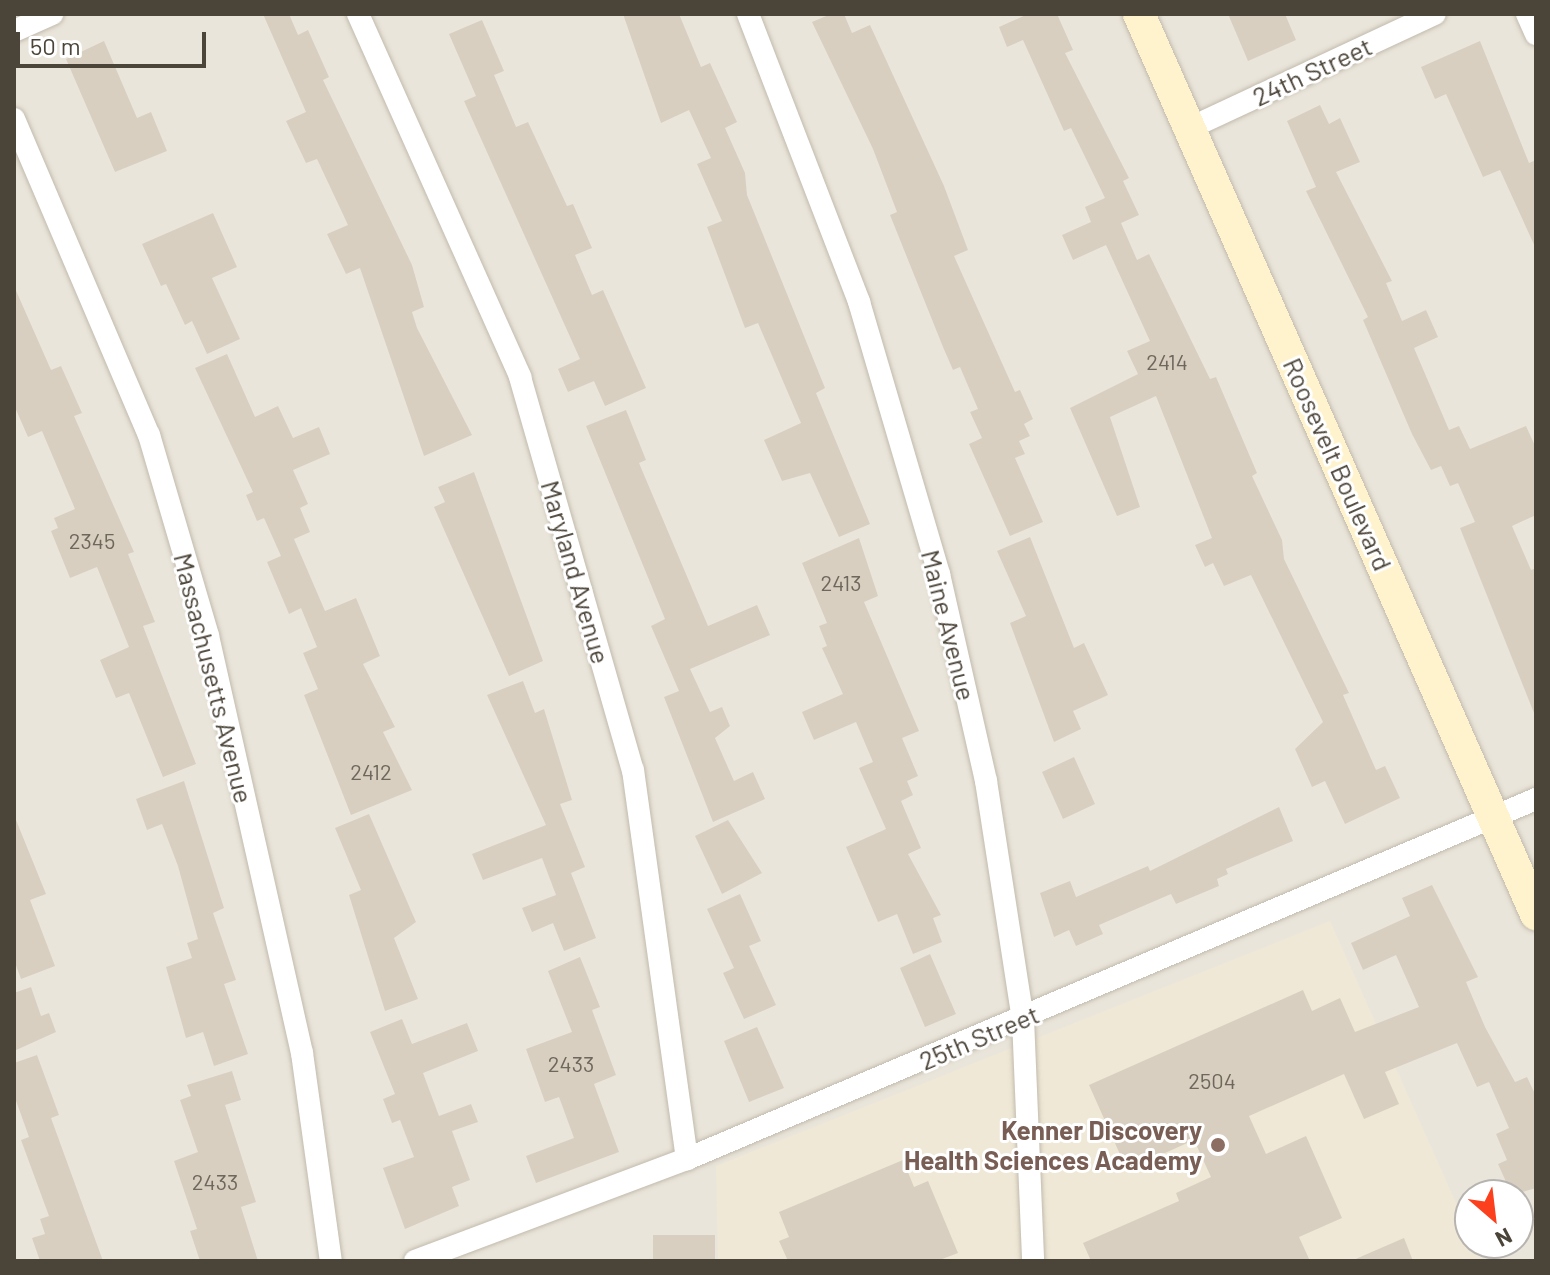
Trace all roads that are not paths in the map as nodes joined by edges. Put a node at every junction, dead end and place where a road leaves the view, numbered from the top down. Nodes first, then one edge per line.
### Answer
1 (52, 14) edge
2 (358, 14) edge
3 (748, 14) edge
4 (1139, 14) edge
5 (1435, 14) edge
6 (1527, 14) edge
7 (14, 31) edge
8 (1536, 34) edge
9 (14, 119) edge
10 (1190, 128) junction
11 (1536, 799) edge
12 (1494, 818) junction
13 (1536, 914) edge
14 (1023, 1019) junction
15 (687, 1159) junction
16 (331, 1261) edge
17 (415, 1261) edge
18 (1033, 1261) edge

1 - 7 street
2 - 15 street, Maryland Avenue
3 - 14 street, Maine Avenue
4 - 10 street, Roosevelt Boulevard
5 - 10 street, 24th Street
6 - 8 street
9 - 16 street, Massachusetts Avenue
10 - 12 street, Roosevelt Boulevard
11 - 12 street, 25th Street
12 - 13 street, Roosevelt Boulevard
12 - 14 street, 25th Street
14 - 15 street, 25th Street
14 - 18 street, Maine Avenue
15 - 17 street, 25th Street

